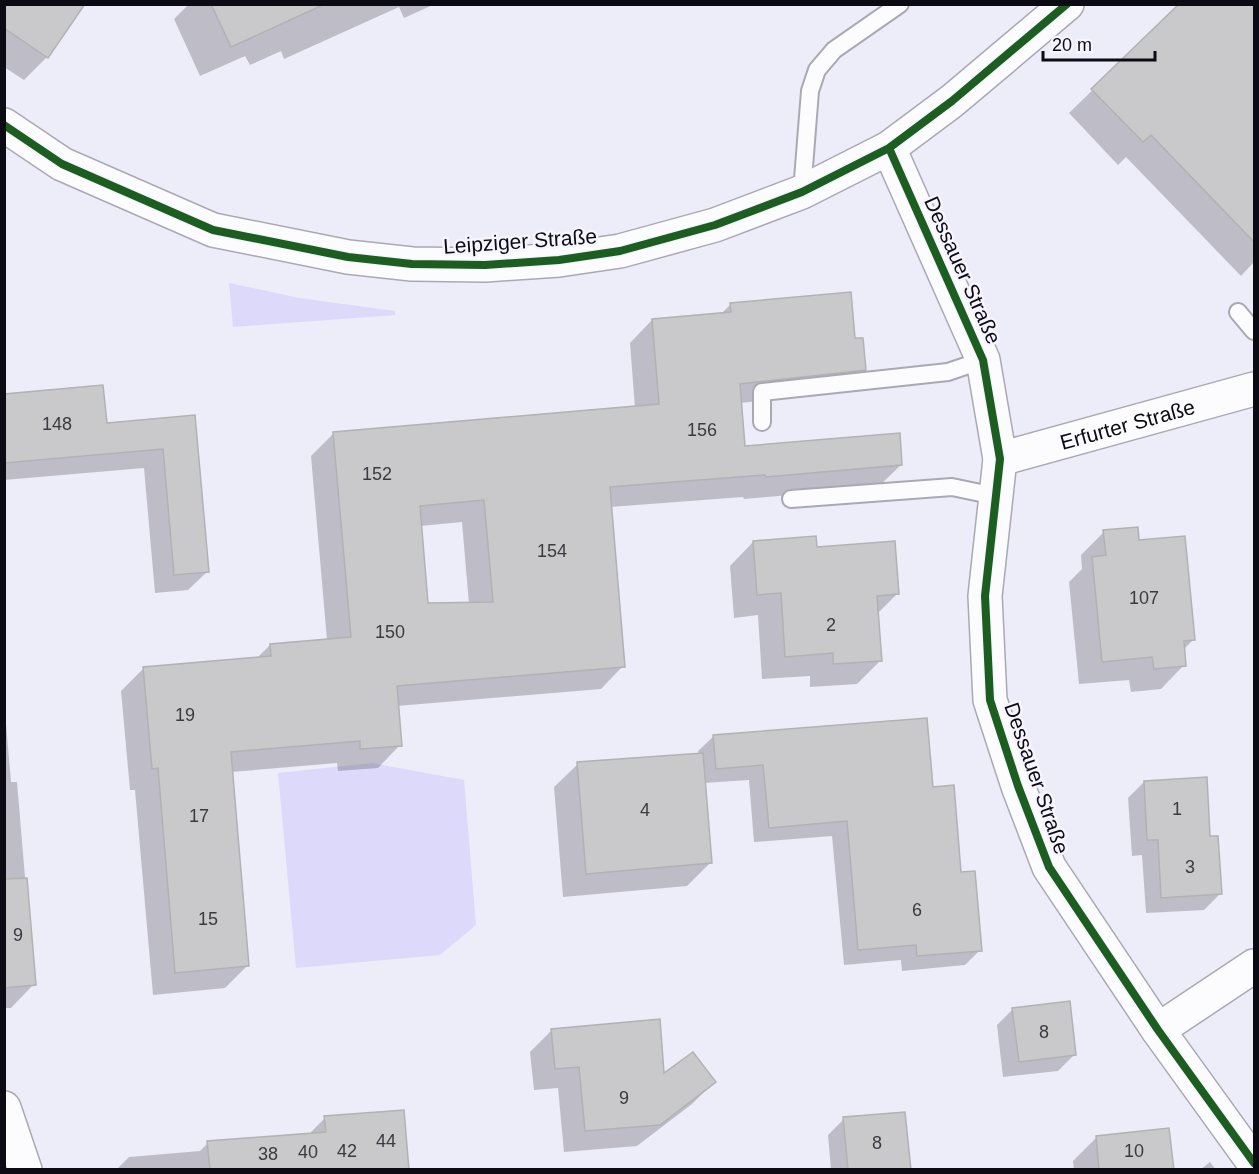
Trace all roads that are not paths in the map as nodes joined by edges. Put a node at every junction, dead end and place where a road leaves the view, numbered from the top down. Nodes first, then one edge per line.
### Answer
1 (900, 4) edge
2 (1062, 6) edge
3 (4, 125) edge
4 (889, 148) junction
5 (802, 192) junction
6 (1238, 312) dead end
7 (1254, 331) edge
8 (983, 360) junction
9 (1254, 389) edge
10 (762, 422) dead end
11 (1000, 459) junction
12 (995, 496) junction
13 (791, 499) dead end
14 (1254, 966) edge
15 (1158, 1030) junction
16 (4, 1108) edge
17 (1254, 1163) edge
18 (25, 1170) edge

1 - 5 lane
2 - 4 street, Leipziger Straße
3 - 5 street, Leipziger Straße
4 - 5 street, Leipziger Straße
4 - 8 street, Dessauer Straße
6 - 7 lane
8 - 10 lane
8 - 11 street, Dessauer Straße
9 - 11 street, Erfurter Straße
11 - 12 street, Dessauer Straße
12 - 13 lane
12 - 15 street, Dessauer Straße
14 - 15 street
15 - 17 street, Dessauer Straße
16 - 18 street

